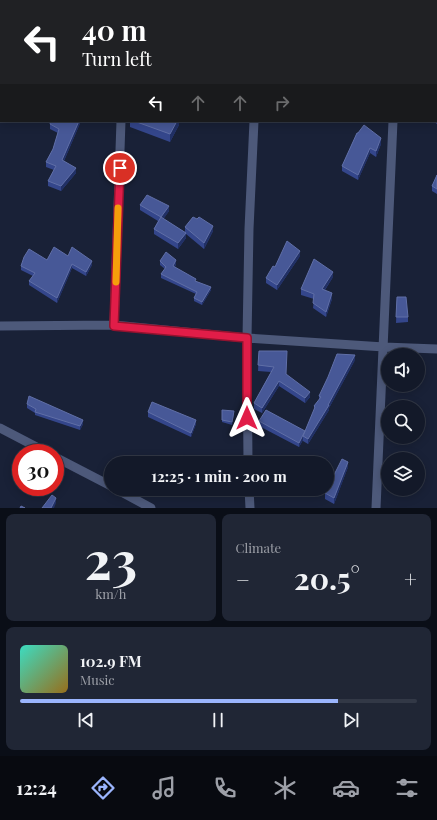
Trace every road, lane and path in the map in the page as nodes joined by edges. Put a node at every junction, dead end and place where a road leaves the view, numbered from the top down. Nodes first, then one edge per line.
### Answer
1 (121, 122) edge
2 (254, 122) edge
3 (393, 122) edge
4 (0, 326) edge
5 (114, 326) junction
6 (247, 338) junction
7 (384, 347) junction
8 (437, 349) edge
9 (0, 428) edge
10 (31, 444) edge
11 (248, 456) edge
12 (64, 462) edge
13 (104, 482) edge
14 (129, 496) edge
15 (249, 496) edge
16 (152, 508) edge
17 (250, 508) edge
18 (376, 508) edge

1 - 5 street
2 - 6 street
3 - 7 street
4 - 5 street
5 - 6 street
6 - 7 street
6 - 11 street
7 - 8 street
7 - 18 street
9 - 10 street
12 - 13 street
14 - 16 street
15 - 17 street

